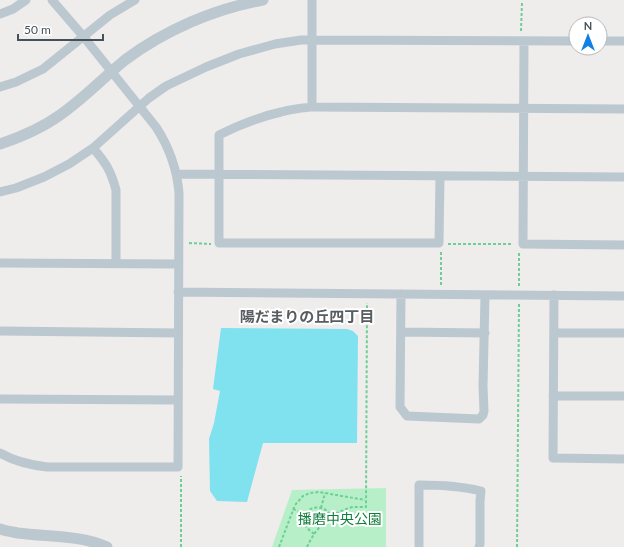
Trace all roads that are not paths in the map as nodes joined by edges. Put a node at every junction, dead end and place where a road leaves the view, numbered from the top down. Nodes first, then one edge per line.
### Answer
1 (26, 0) edge
2 (52, 0) edge
3 (134, 0) edge
4 (263, 0) edge
5 (312, 0) edge
6 (0, 14) edge
7 (83, 36) junction
8 (312, 40) junction
9 (522, 41) junction
10 (568, 41) edge
11 (608, 41) edge
12 (624, 41) edge
13 (111, 72) junction
14 (0, 87) edge
15 (140, 107) junction
16 (312, 107) junction
17 (523, 108) junction
18 (624, 109) edge
19 (0, 144) edge
20 (94, 148) junction
21 (176, 174) junction
22 (219, 175) junction
23 (440, 176) junction
24 (523, 177) junction
25 (624, 177) edge
26 (0, 192) edge
27 (624, 245) edge
28 (0, 263) edge
29 (116, 263) junction
30 (178, 264) junction
31 (178, 292) junction
32 (401, 294) junction
33 (485, 295) junction
34 (554, 295) junction
35 (624, 296) edge
36 (0, 331) edge
37 (178, 332) junction
38 (401, 332) junction
39 (554, 332) junction
40 (485, 333) junction
41 (624, 333) edge
42 (553, 396) junction
43 (624, 396) edge
44 (0, 399) edge
45 (178, 400) junction
46 (0, 453) edge
47 (624, 458) edge
48 (0, 529) edge
49 (107, 547) edge
50 (419, 547) edge
51 (479, 547) edge

1 - 6 street
2 - 7 street
3 - 7 street
4 - 13 street
5 - 8 street
7 - 13 street
7 - 14 street
8 - 9 street
8 - 15 street
8 - 16 street
9 - 10 street
9 - 17 street
11 - 12 street
13 - 15 street
13 - 19 street
15 - 20 street
15 - 21 street
16 - 17 street
16 - 22 street
17 - 18 street
17 - 24 street
20 - 26 street
20 - 29 street
21 - 22 street
21 - 30 street
22 - 23 street
22 - 23 street
23 - 24 street
24 - 25 street
24 - 27 street
28 - 29 street
29 - 30 street
30 - 31 street
31 - 32 street
31 - 37 street
32 - 33 street
32 - 38 street
33 - 34 street
33 - 40 street
34 - 35 street
34 - 39 street
36 - 37 street
37 - 45 street
38 - 40 street
38 - 40 street
39 - 41 street
39 - 42 street
42 - 43 street
42 - 47 street
44 - 45 street
45 - 46 street
48 - 49 street
50 - 51 street

